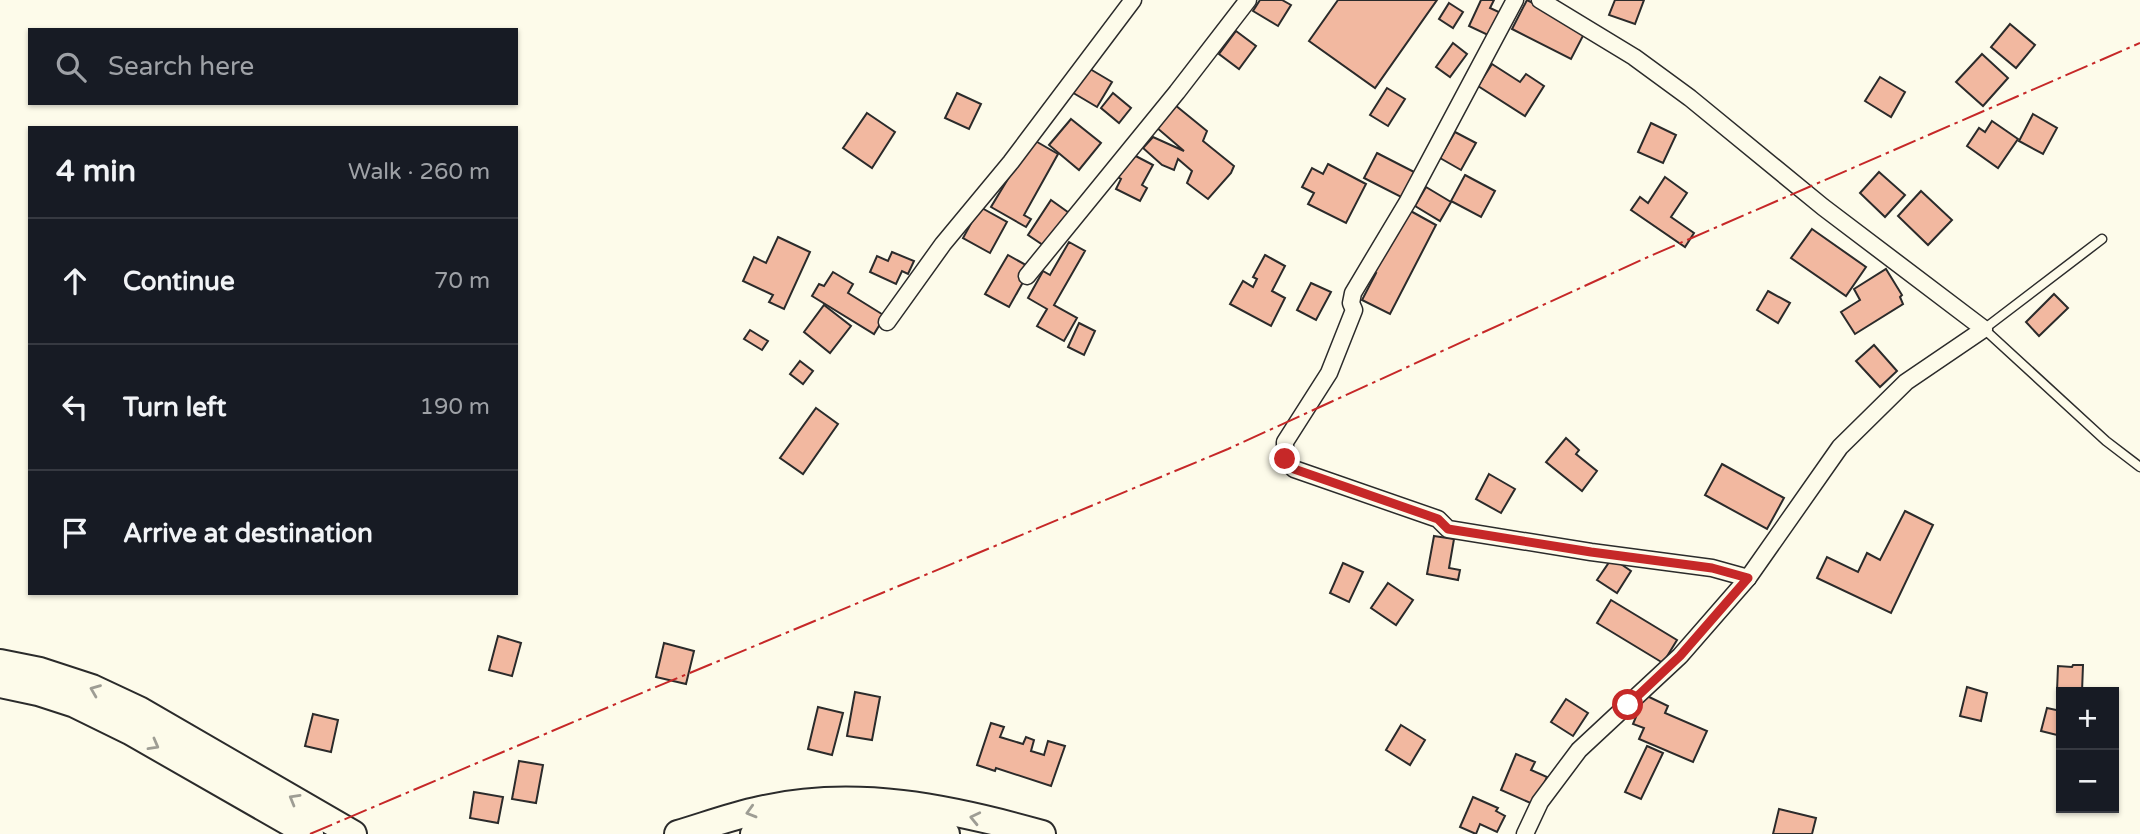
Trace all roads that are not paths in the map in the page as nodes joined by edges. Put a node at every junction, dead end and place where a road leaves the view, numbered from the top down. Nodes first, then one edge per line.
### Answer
1 (1133, 0) edge
2 (1248, 0) edge
3 (1515, 0) edge
4 (1539, 0) edge
5 (2102, 239) dead end
6 (1027, 276) dead end
7 (887, 322) dead end
8 (1984, 329) junction
9 (2140, 467) edge
10 (1748, 578) junction
11 (0, 663) edge
12 (0, 684) edge
13 (310, 834) edge
14 (353, 834) edge
15 (678, 834) edge
16 (754, 834) edge
17 (946, 834) edge
18 (1042, 834) edge
19 (1525, 834) edge

1 - 7 street
2 - 6 street
3 - 10 street
4 - 8 street
5 - 8 lane
8 - 9 lane
8 - 10 street
10 - 19 street
14 -> 11 highway
12 -> 13 highway
18 -> 15 highway
16 - 17 highway

